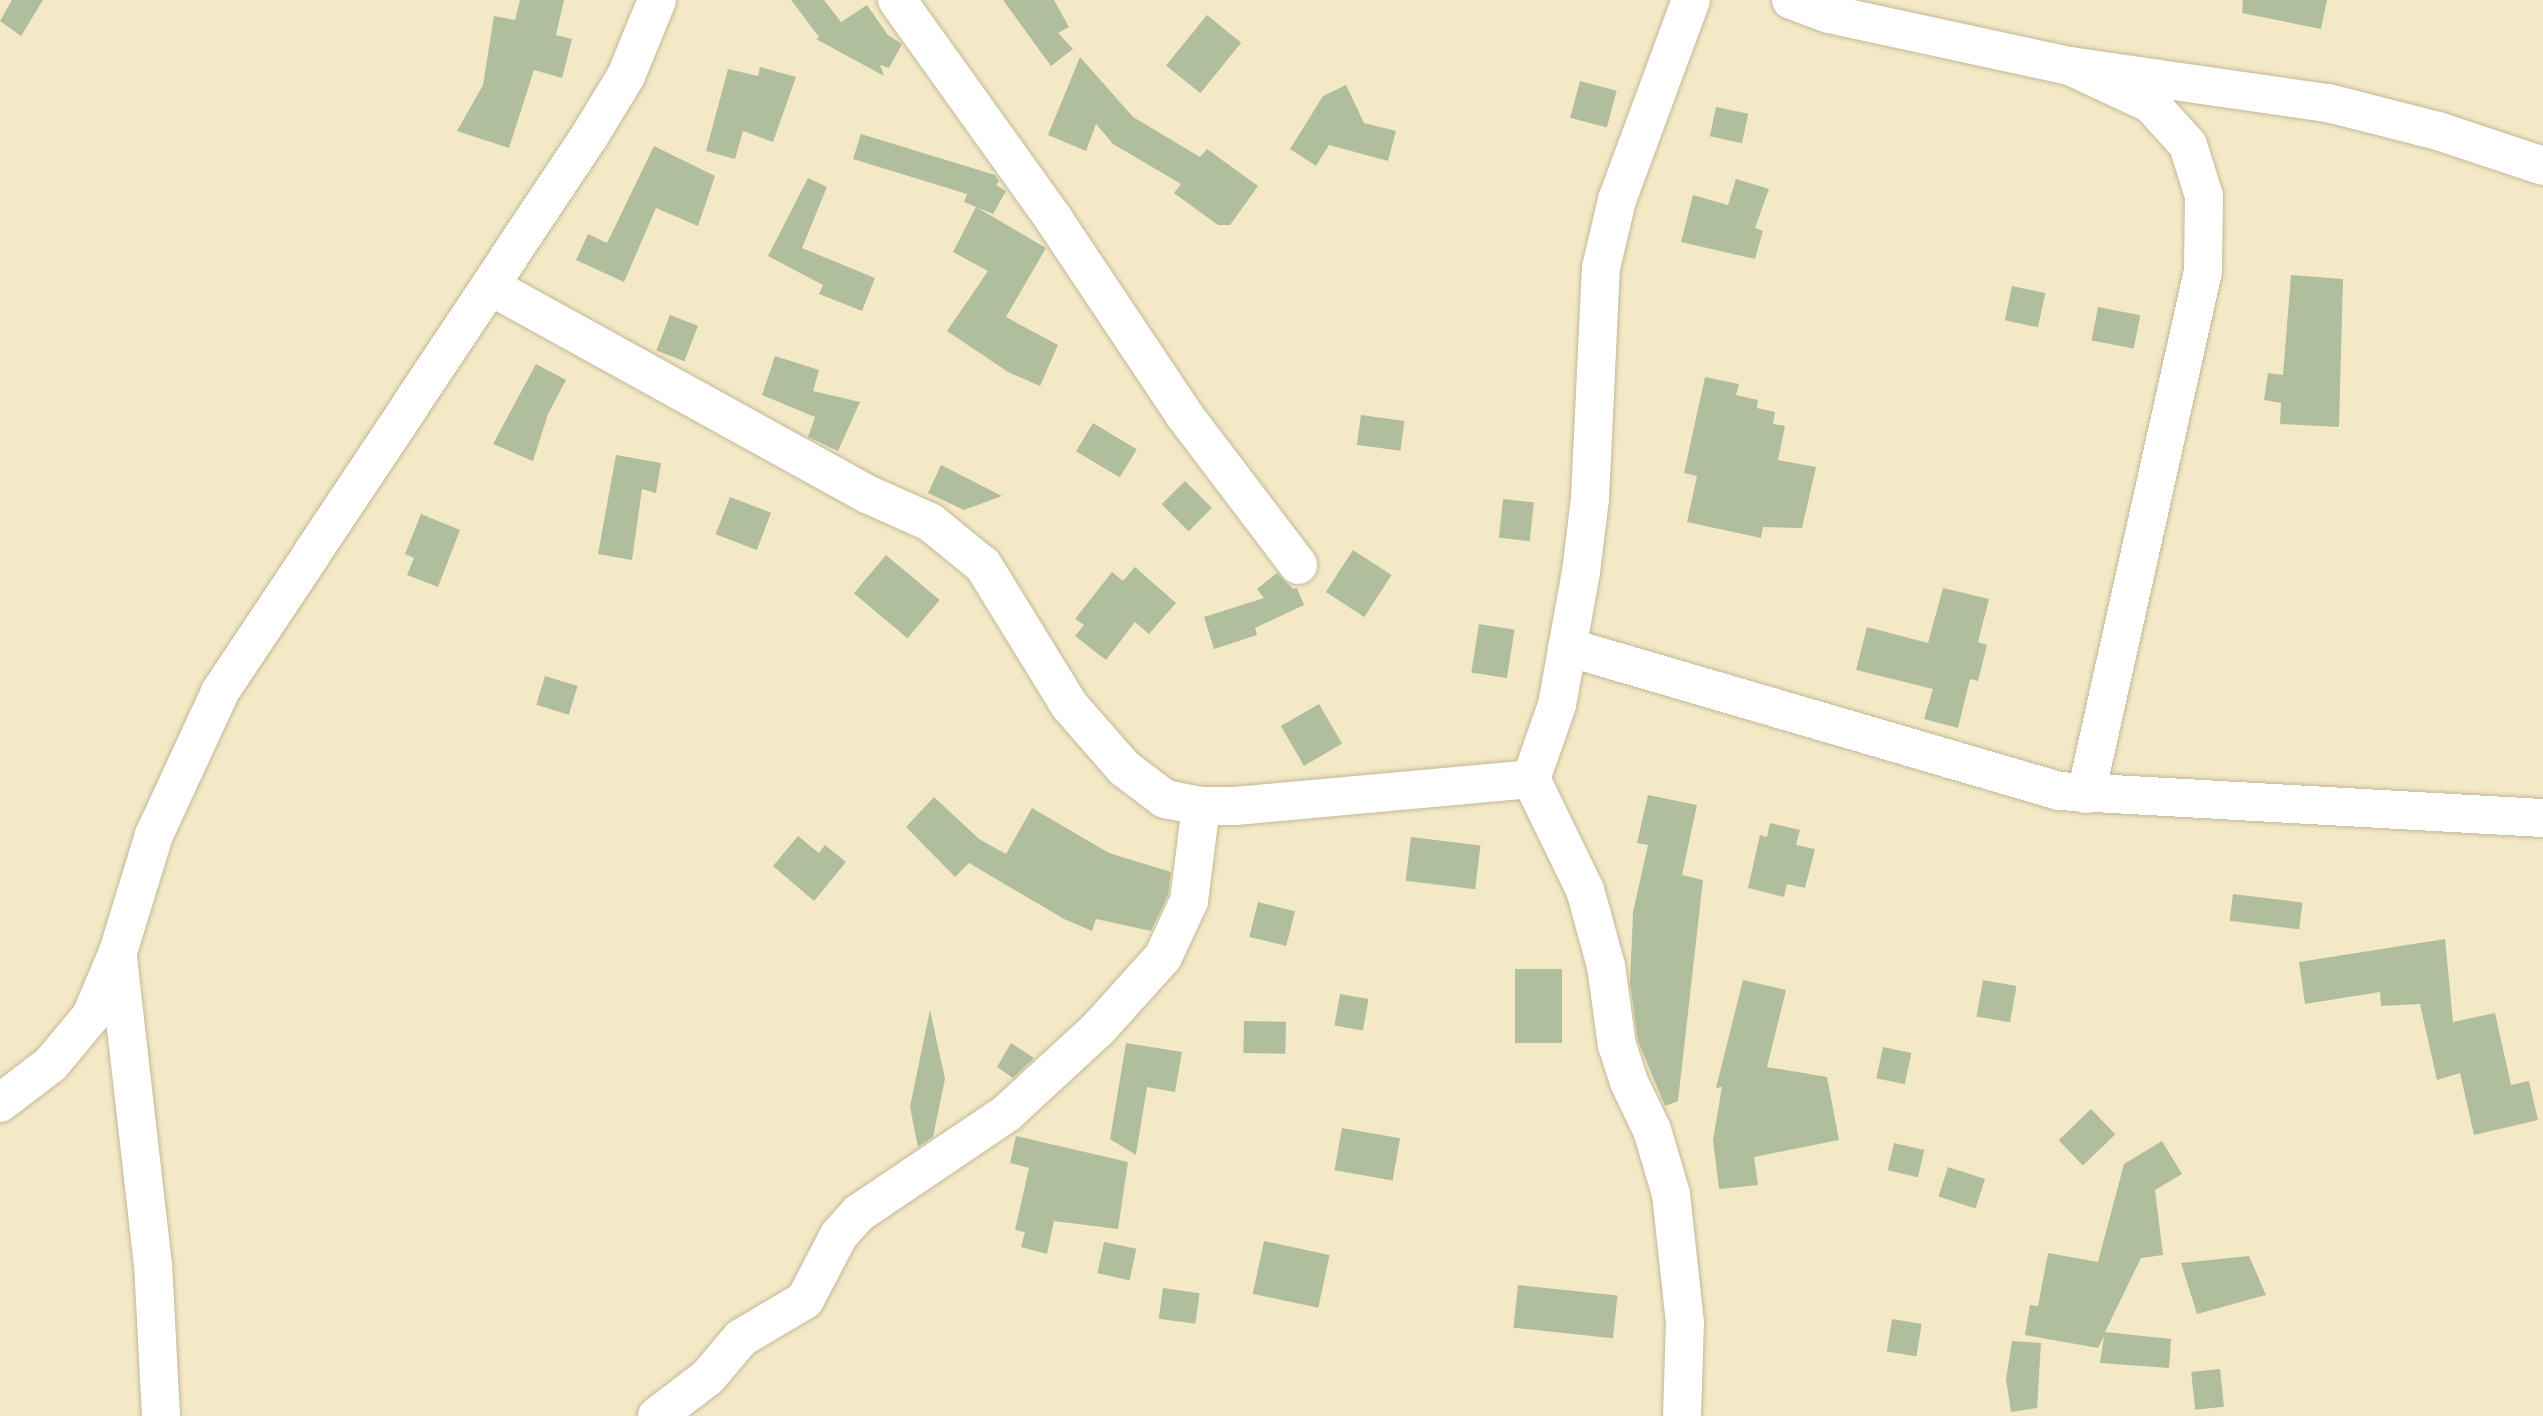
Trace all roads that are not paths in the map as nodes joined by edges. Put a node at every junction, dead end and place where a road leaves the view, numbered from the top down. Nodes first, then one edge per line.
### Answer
1 (657, 0) edge
2 (897, 0) edge
3 (1691, 0) edge
4 (1791, 0) edge
5 (2070, 66) junction
6 (2543, 166) edge
7 (490, 286) junction
8 (1298, 565) dead end
9 (1567, 647) junction
10 (1531, 779) junction
11 (2086, 794) junction
12 (1202, 806) junction
13 (2543, 818) edge
14 (118, 952) junction
15 (0, 1103) edge
16 (161, 1416) edge
17 (657, 1416) edge
18 (1682, 1416) edge

1 - 7 street
2 - 8 street
3 - 9 street
4 - 5 street
5 - 6 street
5 - 11 street
7 - 12 street
7 - 14 street
9 - 10 street
9 - 11 street
10 - 12 street
10 - 18 street
11 - 13 street
12 - 17 street
14 - 15 street
14 - 16 street

